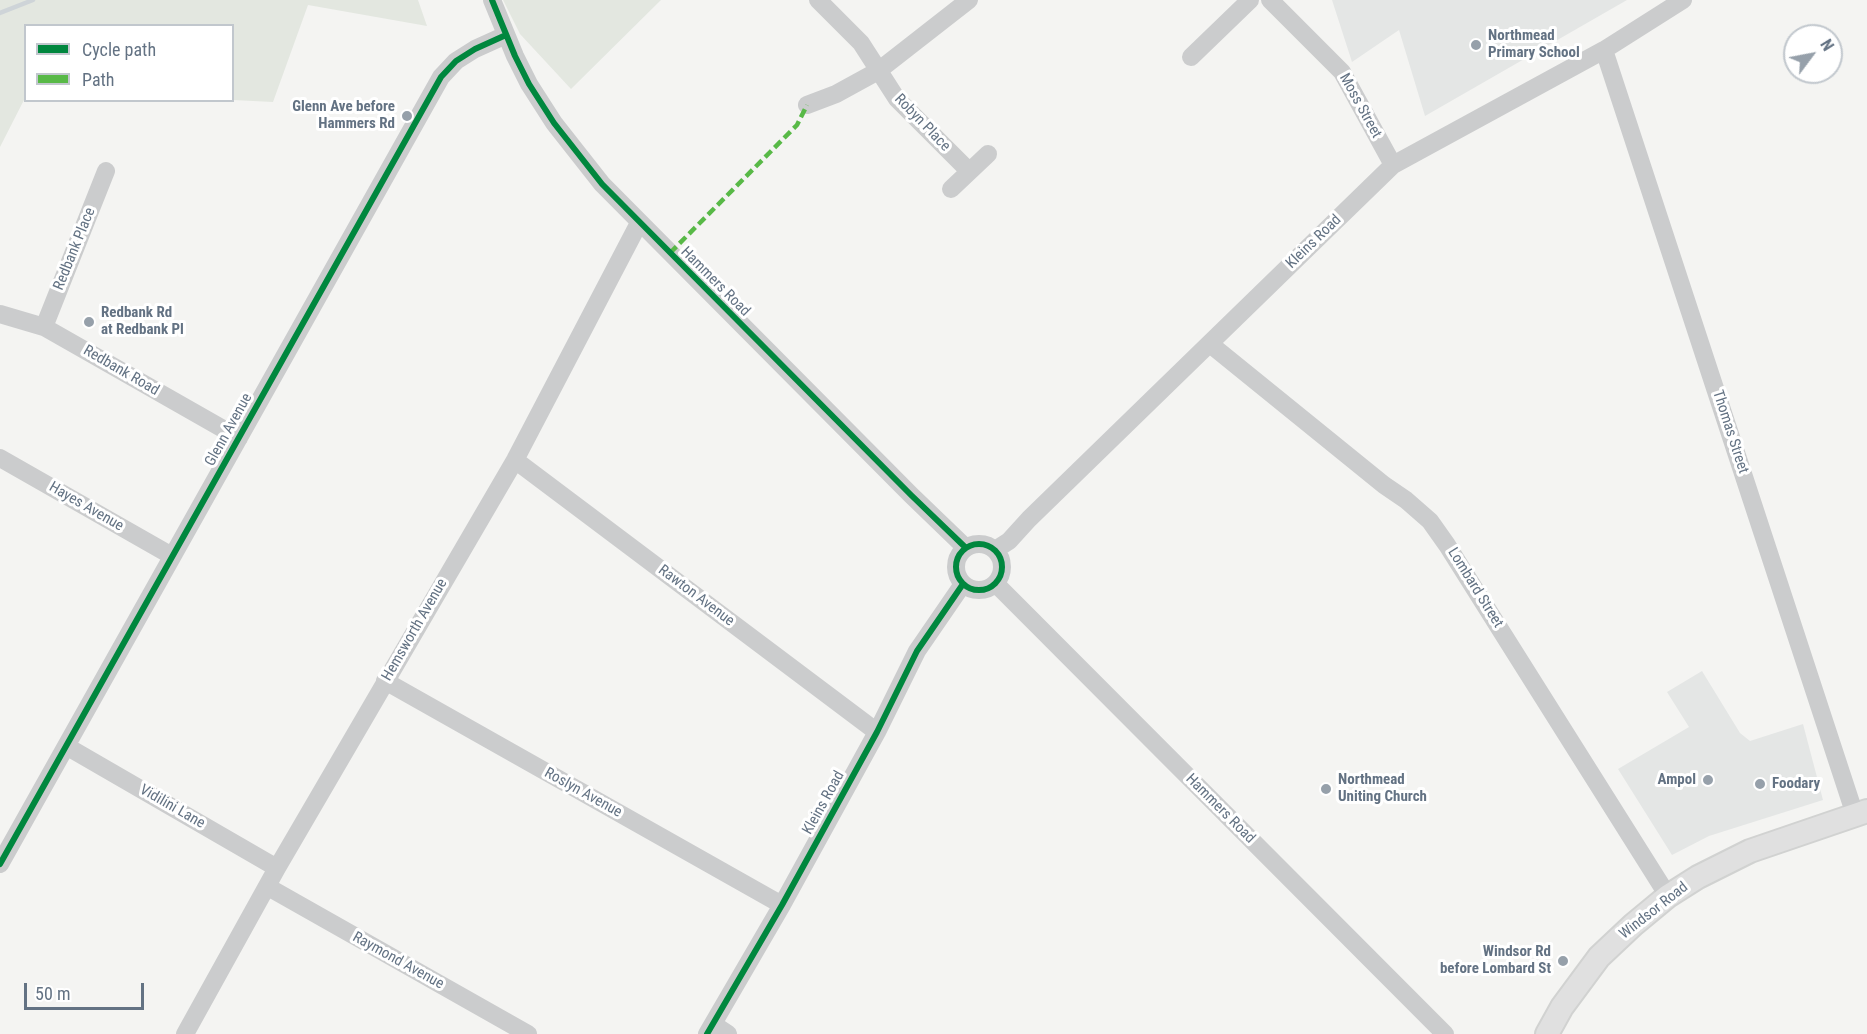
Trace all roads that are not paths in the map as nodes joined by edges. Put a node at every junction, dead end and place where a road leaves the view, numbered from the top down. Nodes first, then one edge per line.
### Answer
1 (492, 0) edge
2 (818, 0) edge
3 (969, 0) edge
4 (1250, 0) edge
5 (1270, 0) edge
6 (1683, 0) edge
7 (506, 35) junction
8 (1604, 50) junction
9 (1191, 57) dead end
10 (878, 71) junction
11 (807, 105) dead end
12 (988, 154) dead end
13 (1393, 165) junction
14 (106, 171) dead end
15 (969, 171) junction
16 (951, 189) dead end
17 (639, 223) junction
18 (0, 314) edge
19 (44, 327) junction
20 (1209, 344) junction
21 (239, 438) junction
22 (0, 458) edge
23 (515, 460) junction
24 (966, 548) junction
25 (995, 550) junction
26 (172, 556) junction
27 (963, 584) junction
28 (996, 584) junction
29 (385, 681) junction
30 (877, 732) junction
31 (66, 746) junction
32 (1861, 813) edge
33 (0, 864) edge
34 (277, 868) junction
35 (268, 887) junction
36 (1668, 897) junction
37 (782, 905) junction
38 (716, 1031) edge
39 (185, 1034) edge
40 (528, 1034) edge
41 (1445, 1034) edge
42 (1547, 1034) edge

1 - 7 street, Hammers Road
2 - 10 street, Robyn Place
3 - 10 street
4 - 9 street
5 - 13 street, Moss Street
6 - 8 street, Kleins Road
7 - 17 street, Hammers Road
7 - 21 street, Glenn Avenue
8 - 13 street, Kleins Road
8 - 32 street, Thomas Street
10 - 11 street
10 - 15 street, Robyn Place
12 - 15 street
13 - 20 street, Kleins Road
14 - 19 street, Redbank Place
15 - 16 street
17 - 23 street, Hemsworth Avenue
17 - 24 street, Hammers Road
18 - 19 street, Redbank Road
19 - 21 street, Redbank Road
20 - 25 street, Kleins Road
20 - 36 street, Lombard Street
21 - 26 street, Glenn Avenue
22 - 26 street, Hayes Avenue
23 - 29 street, Hemsworth Avenue
23 - 30 street, Rawton Avenue
24 - 25 street
24 - 27 street
25 - 28 street
26 - 31 street, Glenn Avenue
27 - 28 street
27 - 30 street, Kleins Road
28 - 41 street, Hammers Road
29 - 34 street, Hemsworth Avenue
29 - 37 street, Roslyn Avenue
30 - 37 street, Kleins Road
31 - 33 street, Glenn Avenue
31 - 34 street, Vidilini Lane
32 - 36 main road, Windsor Road
34 - 35 street, Hemsworth Avenue
35 - 39 street, Hemsworth Avenue
35 - 40 street, Raymond Avenue
36 - 42 main road, Windsor Road
37 - 38 street, Kleins Road

